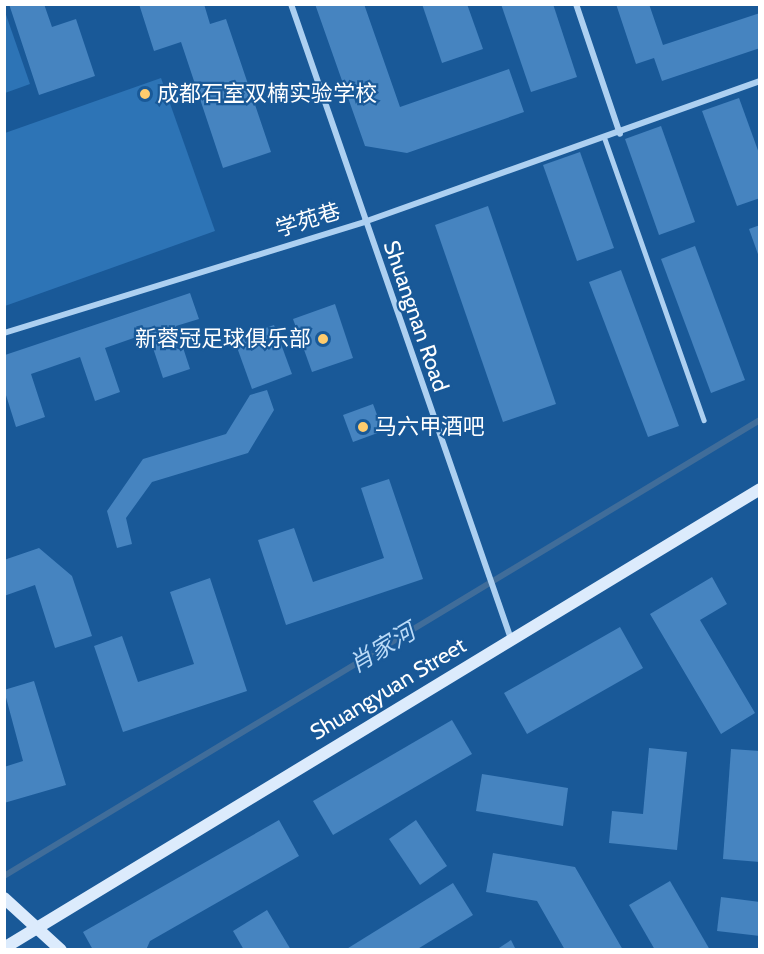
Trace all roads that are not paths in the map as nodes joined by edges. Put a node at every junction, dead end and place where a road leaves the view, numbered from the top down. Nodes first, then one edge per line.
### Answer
1 (291, 4) edge
2 (576, 4) edge
3 (759, 81) edge
4 (620, 134) junction
5 (605, 139) junction
6 (364, 222) junction
7 (4, 333) edge
8 (704, 420) dead end
9 (759, 489) edge
10 (511, 639) junction
11 (5, 899) edge
12 (40, 927) junction
13 (4, 948) edge
14 (61, 950) edge

1 - 6 street, Shuangnan Road
2 - 4 street
3 - 4 street, 学苑巷
4 - 5 street, 学苑巷
5 - 6 street, 学苑巷
5 - 8 lane
6 - 7 street, 学苑巷
6 - 10 street, Shuangnan Road
9 - 10 main road, Shuangyuan Street
10 - 12 main road, Shuangyuan Street
11 - 12 main road
12 - 13 main road, Shuangyuan Street
12 - 14 main road

